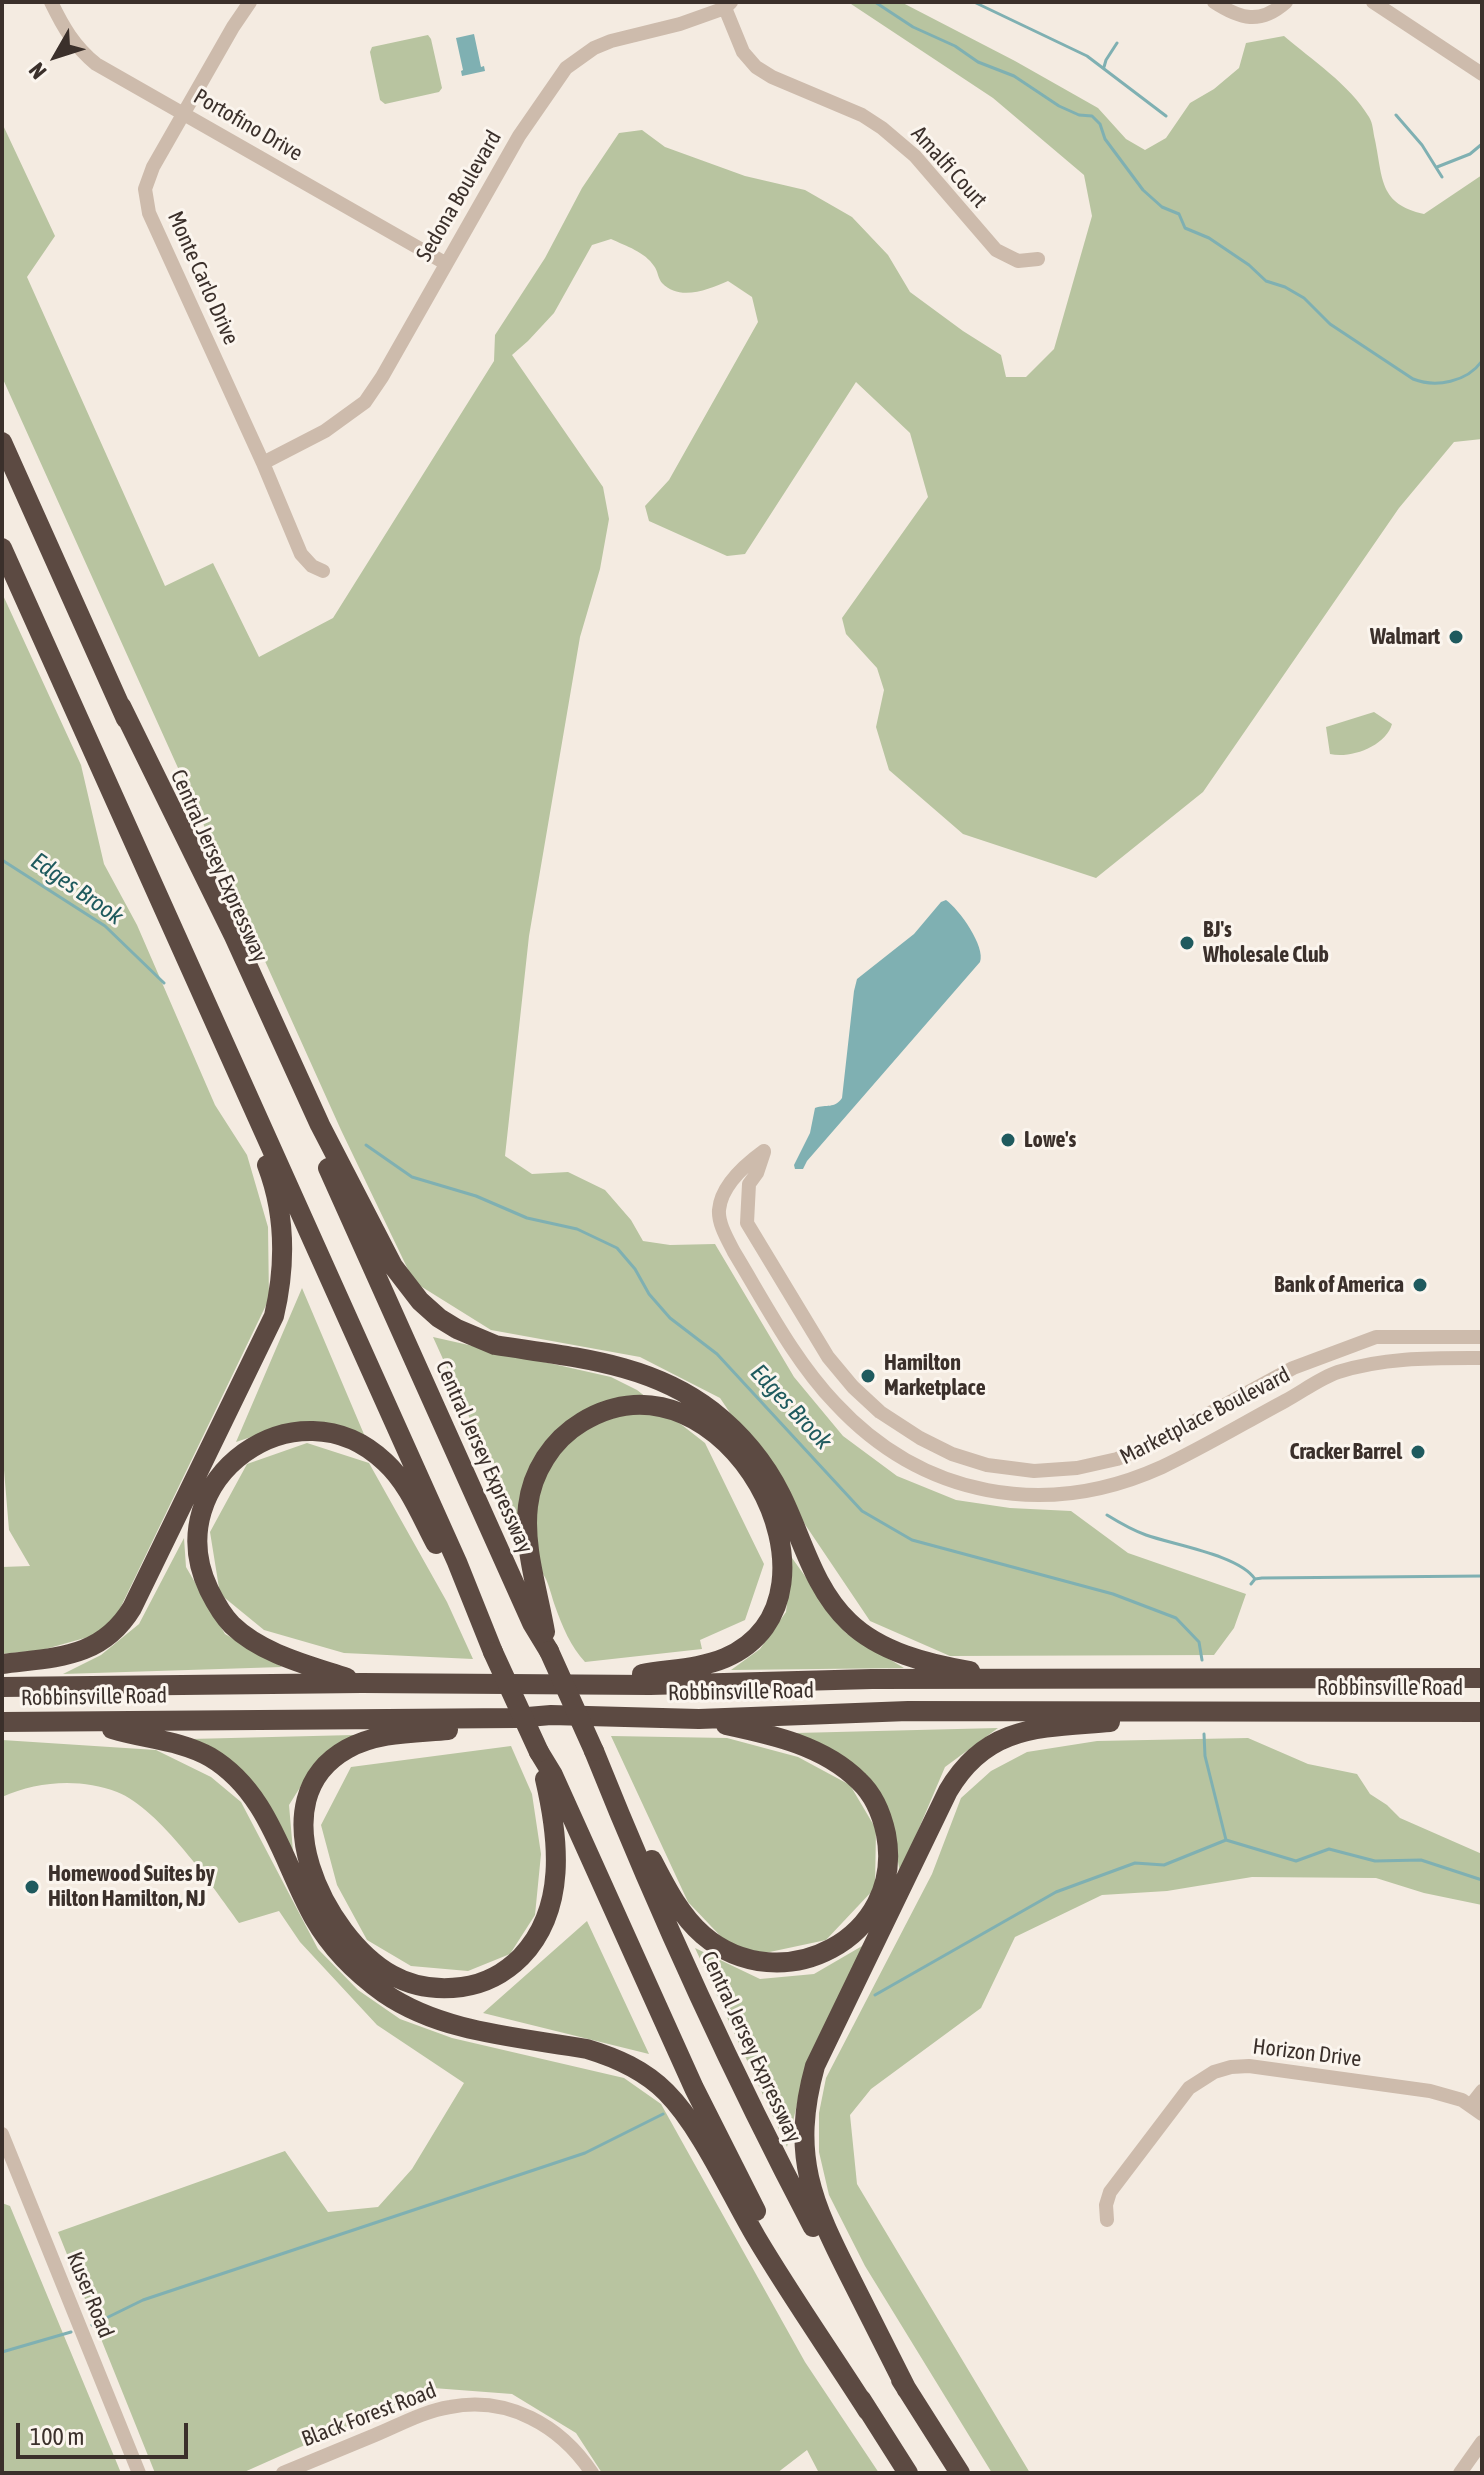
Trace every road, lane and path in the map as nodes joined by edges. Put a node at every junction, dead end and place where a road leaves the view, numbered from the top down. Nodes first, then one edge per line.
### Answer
1 (51, 2) edge
2 (250, 2) edge
3 (1214, 2) edge
4 (1286, 2) edge
5 (1373, 2) edge
6 (728, 5) edge
7 (1482, 74) edge
8 (184, 113) junction
9 (1038, 259) dead end
10 (445, 263) junction
11 (2, 442) edge
12 (263, 463) junction
13 (2, 548) edge
14 (323, 571) dead end
15 (121, 706) junction
16 (182, 949) junction
17 (1482, 1337) edge
18 (1482, 1358) edge
19 (549, 1651) junction
20 (493, 1652) junction
21 (2, 1664) edge
22 (1482, 1665) edge
23 (1439, 1678) junction
24 (1482, 1678) edge
25 (1009, 1680) junction
26 (362, 1683) junction
27 (590, 1683) junction
28 (2, 1687) edge
29 (1217, 1712) junction
30 (1480, 1713) edge
31 (516, 1718) junction
32 (699, 1719) junction
33 (2, 1722) edge
34 (89, 1722) junction
35 (594, 1751) junction
36 (539, 1752) junction
37 (1482, 2091) edge
38 (1477, 2110) edge
39 (2, 2134) edge
40 (1107, 2220) dead end
41 (907, 2390) junction
42 (868, 2411) junction
43 (1482, 2442) edge
44 (139, 2473) edge
45 (283, 2473) edge
46 (592, 2473) edge
47 (908, 2473) edge
48 (960, 2473) edge
49 (1460, 2473) edge

1 - 8 street, Portofino Drive
2 - 8 street, Monte Carlo Drive
3 - 4 street
5 - 7 street
6 - 9 street, Amalfi Court
6 - 10 street, Sedona Boulevard
8 - 10 street, Portofino Drive
8 - 12 street, Monte Carlo Drive
10 - 12 street, Sedona Boulevard
11 - 15 highway, Central Jersey Expressway
12 - 14 street, Monte Carlo Drive
13 - 16 highway
15 - 19 highway, Central Jersey Expressway
15 - 25 highway
16 - 20 highway
16 - 21 highway
17 - 18 street, Marketplace Boulevard
19 - 27 highway
19 - 35 highway, Central Jersey Expressway, bridge
20 - 26 highway
20 - 36 highway, bridge
22 - 23 highway
23 - 24 highway, Robbinsville Road
23 - 25 highway, Robbinsville Road
25 - 27 highway, Robbinsville Road
26 - 27 highway, Robbinsville Road
26 - 28 highway, Robbinsville Road
29 - 30 highway, Robbinsville Road
29 - 32 highway, Robbinsville Road
29 - 41 highway
31 - 32 highway, Robbinsville Road
31 - 34 highway, Robbinsville Road
31 - 36 highway
32 - 35 highway
33 - 34 highway, Robbinsville Road
34 - 42 highway
35 - 41 highway, Central Jersey Expressway
36 - 42 highway
37 - 38 street
38 - 40 street, Horizon Drive
39 - 44 street, Kuser Road
41 - 48 highway, Central Jersey Expressway
42 - 47 highway
43 - 49 street
45 - 46 street, Black Forest Road

